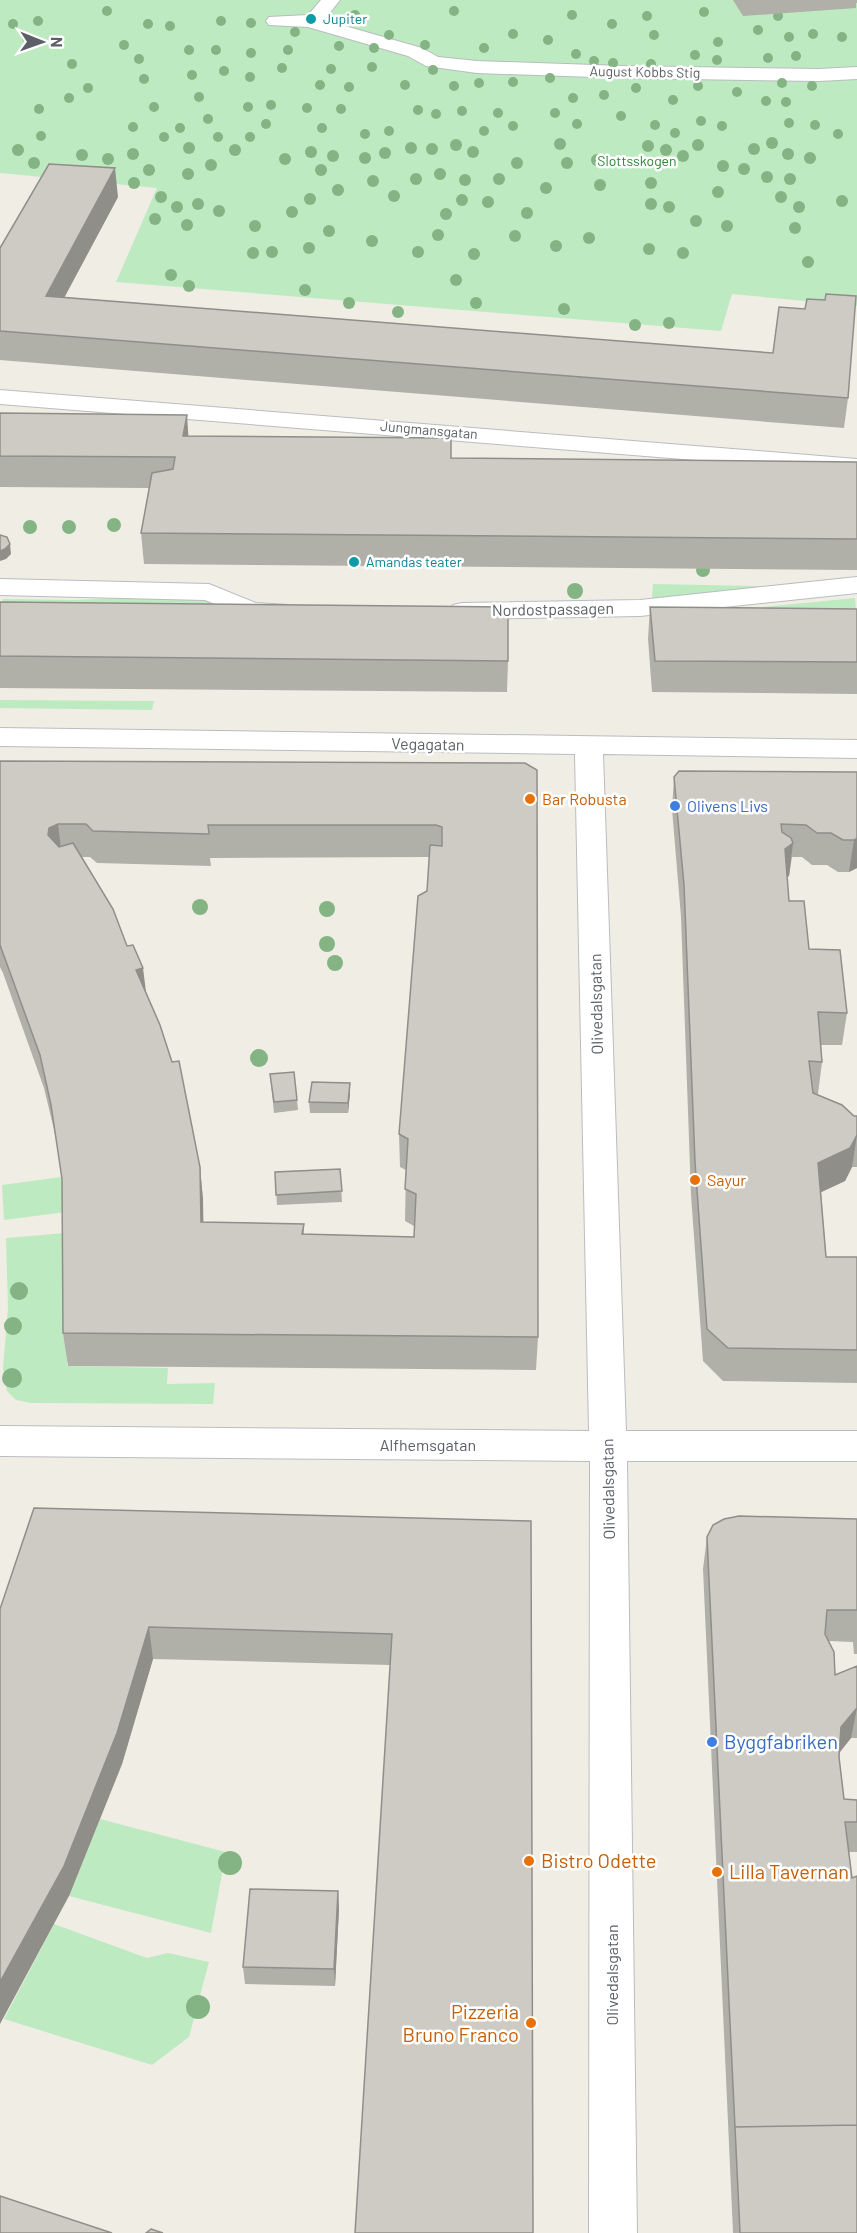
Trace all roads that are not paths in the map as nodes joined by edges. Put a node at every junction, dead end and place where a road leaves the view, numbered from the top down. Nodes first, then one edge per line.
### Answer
1 (331, 0) edge
2 (276, 21) dead end
3 (313, 21) junction
4 (857, 73) edge
5 (0, 397) edge
6 (857, 466) edge
7 (857, 585) edge
8 (0, 587) edge
9 (309, 611) edge
10 (442, 611) edge
11 (0, 737) edge
12 (589, 746) junction
13 (857, 748) edge
14 (0, 1441) edge
15 (607, 1444) junction
16 (857, 1446) edge
17 (613, 2233) edge

1 - 3 street
2 - 3 street
3 - 4 street, August Kobbs Stig
5 - 6 street, Jungmansgatan
7 - 10 street, Nordostpassagen
8 - 9 street
11 - 12 street, Vegagatan
12 - 13 street, Vegagatan
12 - 15 street, Olivedalsgatan
14 - 15 street, Alfhemsgatan
15 - 16 street, Alfhemsgatan
15 - 17 street, Olivedalsgatan

